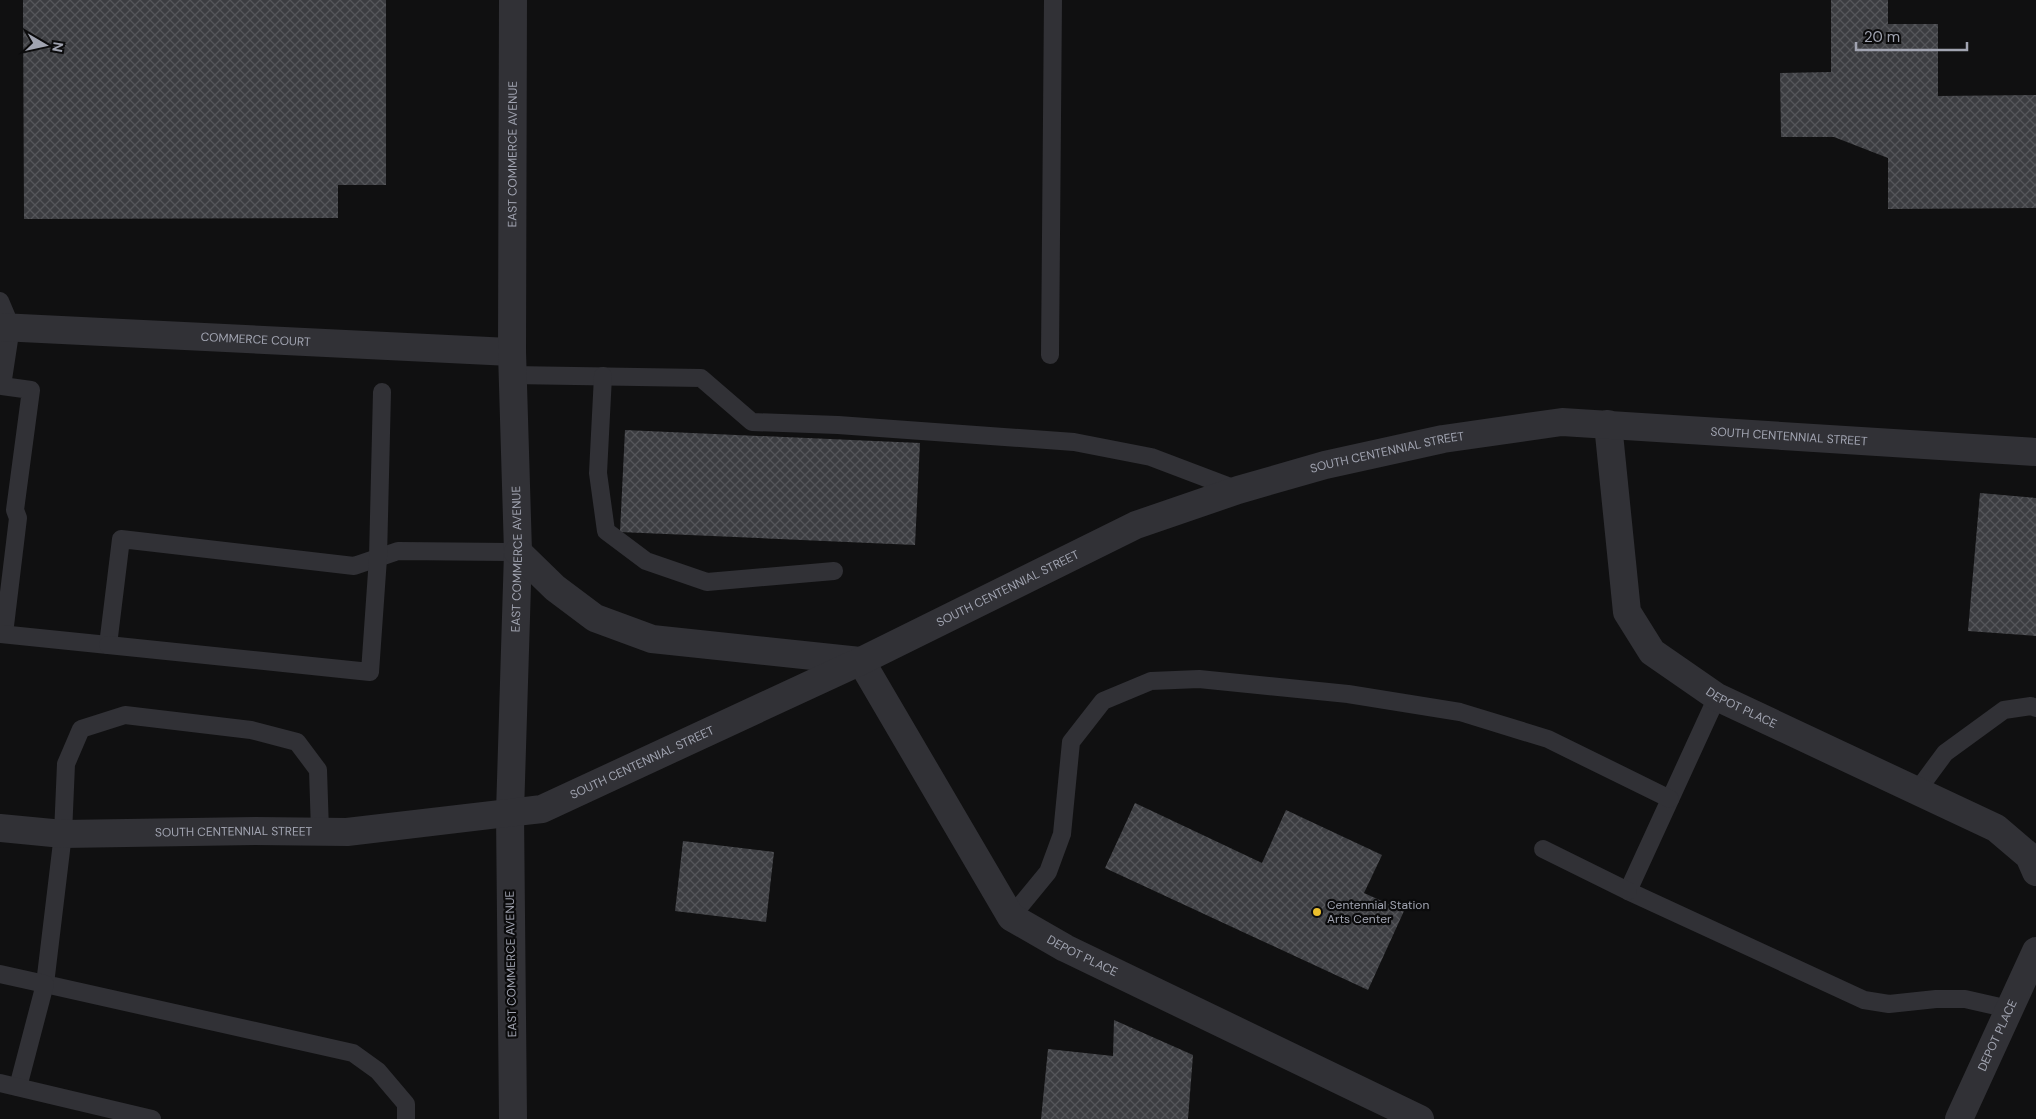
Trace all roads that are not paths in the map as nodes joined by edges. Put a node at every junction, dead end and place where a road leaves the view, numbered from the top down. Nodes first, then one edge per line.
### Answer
1 (513, 0) edge
2 (1053, 0) edge
3 (0, 301) edge
4 (6, 333) edge
5 (1050, 355) dead end
6 (512, 364) junction
7 (603, 376) junction
8 (382, 392) dead end
9 (1608, 424) junction
10 (2036, 452) edge
11 (1238, 490) junction
12 (518, 552) junction
13 (378, 558) junction
14 (834, 571) dead end
15 (2, 634) edge
16 (108, 645) junction
17 (861, 661) junction
18 (1717, 697) junction
19 (2036, 708) edge
20 (1917, 791) junction
21 (1670, 799) junction
22 (510, 813) junction
23 (0, 828) edge
24 (320, 831) junction
25 (63, 834) junction
26 (1543, 849) dead end
27 (2034, 860) edge
28 (1628, 891) junction
29 (1011, 916) junction
30 (2036, 951) edge
31 (0, 974) edge
32 (45, 984) junction
33 (2009, 1009) junction
34 (0, 1083) edge
35 (18, 1087) junction
36 (152, 1119) edge
37 (406, 1119) edge
38 (513, 1119) edge
39 (1420, 1119) edge
40 (1959, 1119) edge

1 - 6 street, EAST COMMERCE AVENUE
2 - 5 lane
3 - 4 lane
4 - 6 street, COMMERCE COURT
4 - 15 lane
6 - 7 lane
6 - 12 street, EAST COMMERCE AVENUE
7 - 11 lane
7 - 14 lane
8 - 13 lane
9 - 10 street, SOUTH CENTENNIAL STREET
9 - 11 street, SOUTH CENTENNIAL STREET
9 - 18 street, DEPOT PLACE
11 - 17 street, SOUTH CENTENNIAL STREET
12 - 13 lane
12 - 17 street
12 - 22 street, EAST COMMERCE AVENUE
13 - 16 lane
13 - 16 lane
15 - 16 lane
17 - 22 street, SOUTH CENTENNIAL STREET
17 - 29 street, DEPOT PLACE
18 - 20 street, DEPOT PLACE
18 - 21 lane
19 - 20 lane
20 - 27 street, DEPOT PLACE
21 - 28 lane
21 - 29 lane
22 - 24 street, SOUTH CENTENNIAL STREET
22 - 38 street, EAST COMMERCE AVENUE
23 - 25 street, SOUTH CENTENNIAL STREET
24 - 25 street, SOUTH CENTENNIAL STREET
24 - 25 lane
25 - 32 lane
26 - 28 lane
28 - 33 lane
29 - 39 street, DEPOT PLACE
30 - 33 street, DEPOT PLACE
31 - 32 lane
32 - 35 lane
32 - 37 lane
33 - 40 street, DEPOT PLACE
34 - 35 lane
35 - 36 lane

